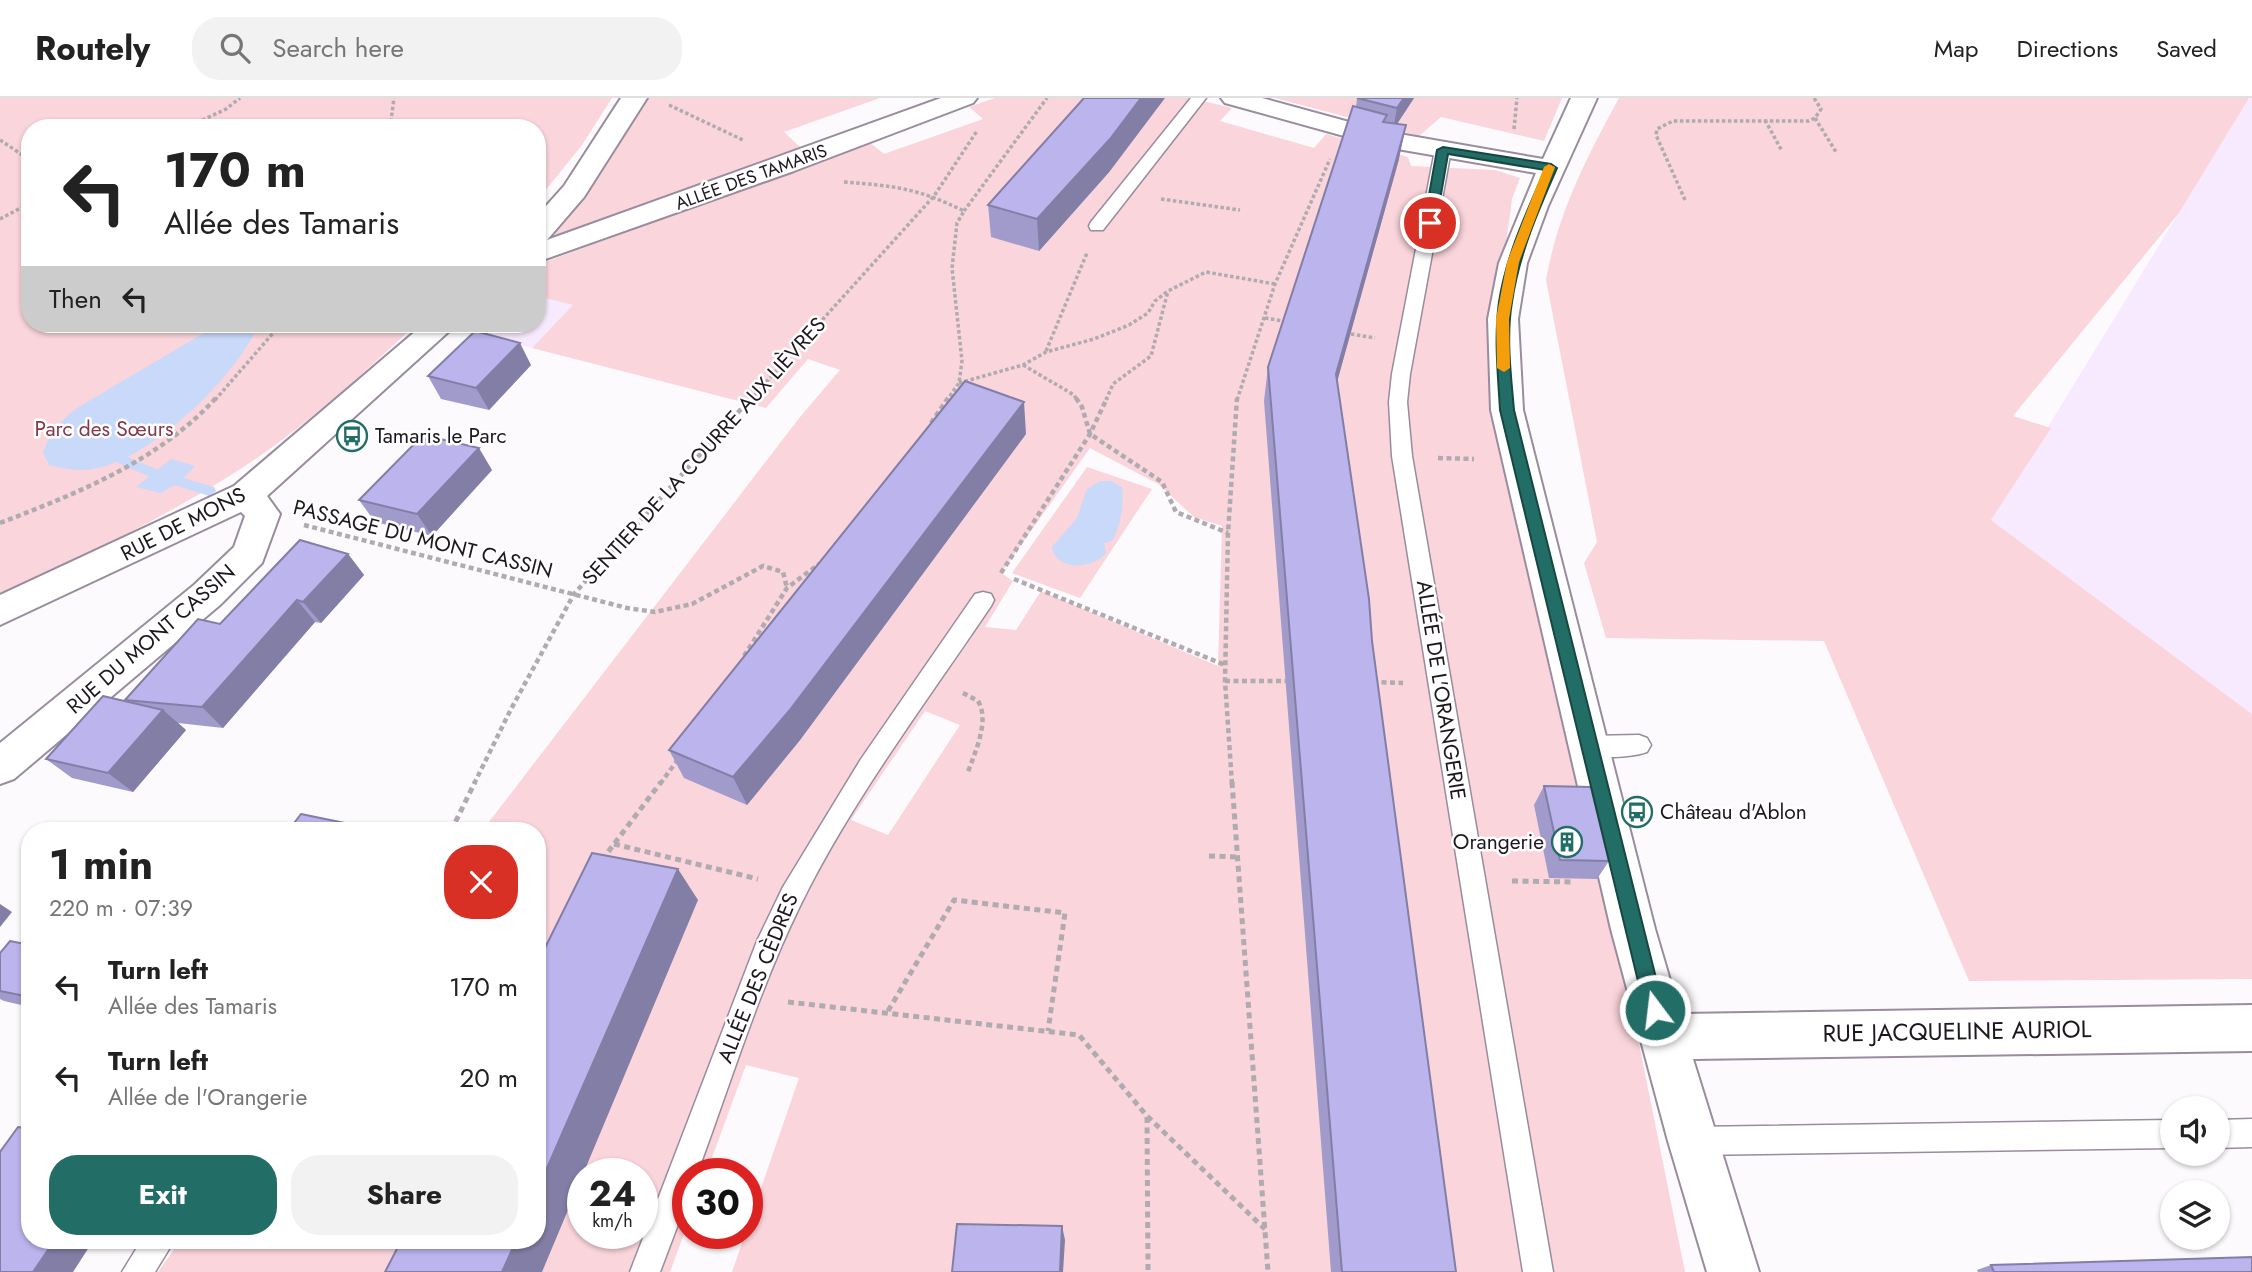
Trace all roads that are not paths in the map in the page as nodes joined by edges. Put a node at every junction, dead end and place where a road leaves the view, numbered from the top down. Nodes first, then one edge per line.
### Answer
1 (634, 98) edge
2 (964, 98) edge
3 (1199, 98) edge
4 (1234, 98) edge
5 (1584, 98) edge
6 (1443, 150) junction
7 (1551, 168) junction
8 (546, 224) edge
9 (1097, 226) road end
10 (546, 250) edge
11 (433, 333) edge
12 (254, 505) junction
13 (983, 600) road end
14 (0, 611) edge
15 (1639, 745) dead end
16 (1588, 746) junction
17 (0, 767) edge
18 (2252, 1028) edge
19 (1662, 1037) junction
20 (2252, 1133) edge
21 (2160, 1134) edge
22 (2230, 1134) edge
23 (1692, 1141) junction
24 (153, 1249) edge
25 (136, 1272) edge
26 (645, 1272) edge
27 (1538, 1272) edge
28 (1733, 1272) edge

1 - 8 street
2 - 10 street, ALLÉE DES TAMARIS
3 - 9 lane
4 - 6 street
5 - 7 street
6 - 7 street
6 - 27 lane, ALLÉE DE L'ORANGERIE
7 - 16 street
11 - 12 street, RUE DE MONS
12 - 14 street, RUE DE MONS
12 - 17 street, RUE DU MONT CASSIN
13 - 26 lane, ALLÉE DES CÈDRES
15 - 16 lane
16 - 19 street
18 - 19 street, RUE JACQUELINE AURIOL
19 - 23 street
20 - 22 lane
21 - 23 lane
23 - 28 street
24 - 25 lane

